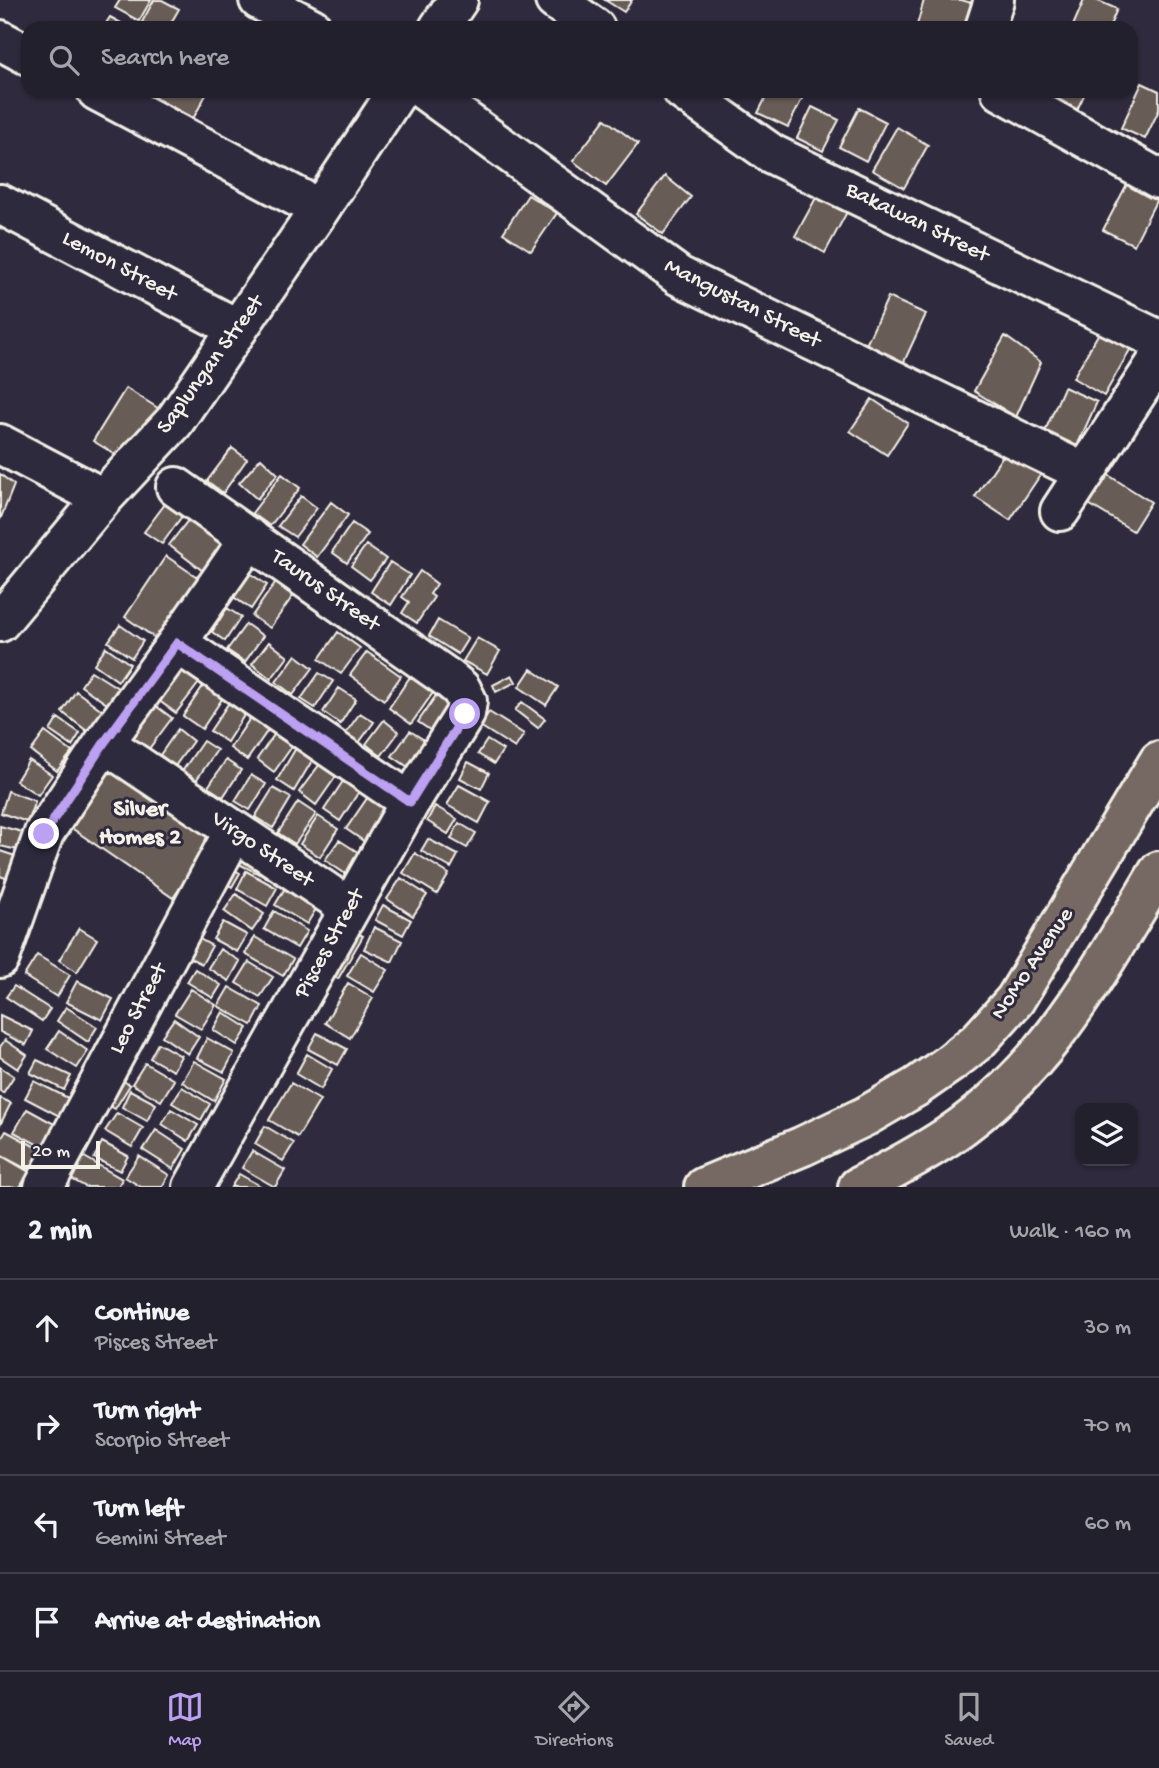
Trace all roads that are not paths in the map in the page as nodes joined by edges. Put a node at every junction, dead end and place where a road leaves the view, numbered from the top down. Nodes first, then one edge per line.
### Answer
1 (259, 0) edge
2 (458, 0) edge
3 (555, 0) edge
4 (994, 0) edge
5 (299, 21) edge
6 (444, 21) edge
7 (584, 21) edge
8 (987, 21) edge
9 (0, 40) edge
10 (21, 51) edge
11 (110, 98) edge
12 (393, 98) edge
13 (435, 98) edge
14 (693, 98) edge
15 (1014, 98) edge
16 (1159, 178) edge
17 (0, 204) edge
18 (320, 209) junction
19 (238, 329) junction
20 (1159, 340) edge
21 (1159, 359) edge
22 (0, 444) edge
23 (1085, 473) junction
24 (176, 487) dead end
25 (103, 498) junction
26 (1060, 511) dead end
27 (250, 538) junction
28 (2, 615) edge
29 (177, 643) junction
30 (467, 701) joint
31 (104, 743) junction
32 (1159, 761) edge
33 (410, 802) junction
34 (234, 831) junction
35 (1159, 871) edge
36 (350, 908) junction
37 (0, 958) edge
38 (44, 1187) edge
39 (193, 1187) edge
40 (704, 1187) edge
41 (858, 1187) edge

1 - 5 street
2 - 6 street
3 - 7 street
4 - 8 street
9 - 10 street
11 - 18 street
12 - 18 street, Saplungan Street
13 - 23 street, Mangustan Street
14 - 20 street, Bakawan Street
15 - 16 street
17 - 19 street, Lemon Street
18 - 19 street, Saplungan Street
19 - 25 street, Saplungan Street
21 - 23 street
22 - 25 street
23 - 26 street
24 - 27 street, Taurus Street
25 - 28 street, Saplungan Street
27 - 29 street
27 - 30 street, Taurus Street
29 - 31 street
29 - 33 street
30 - 33 street, Pisces Street
31 - 34 street, Virgo Street
31 - 37 street
32 - 40 main road, NoMo Avenue
33 - 36 street, Pisces Street
34 - 36 street, Virgo Street
34 - 38 street, Leo Street
35 - 41 main road
36 - 39 street, Pisces Street

